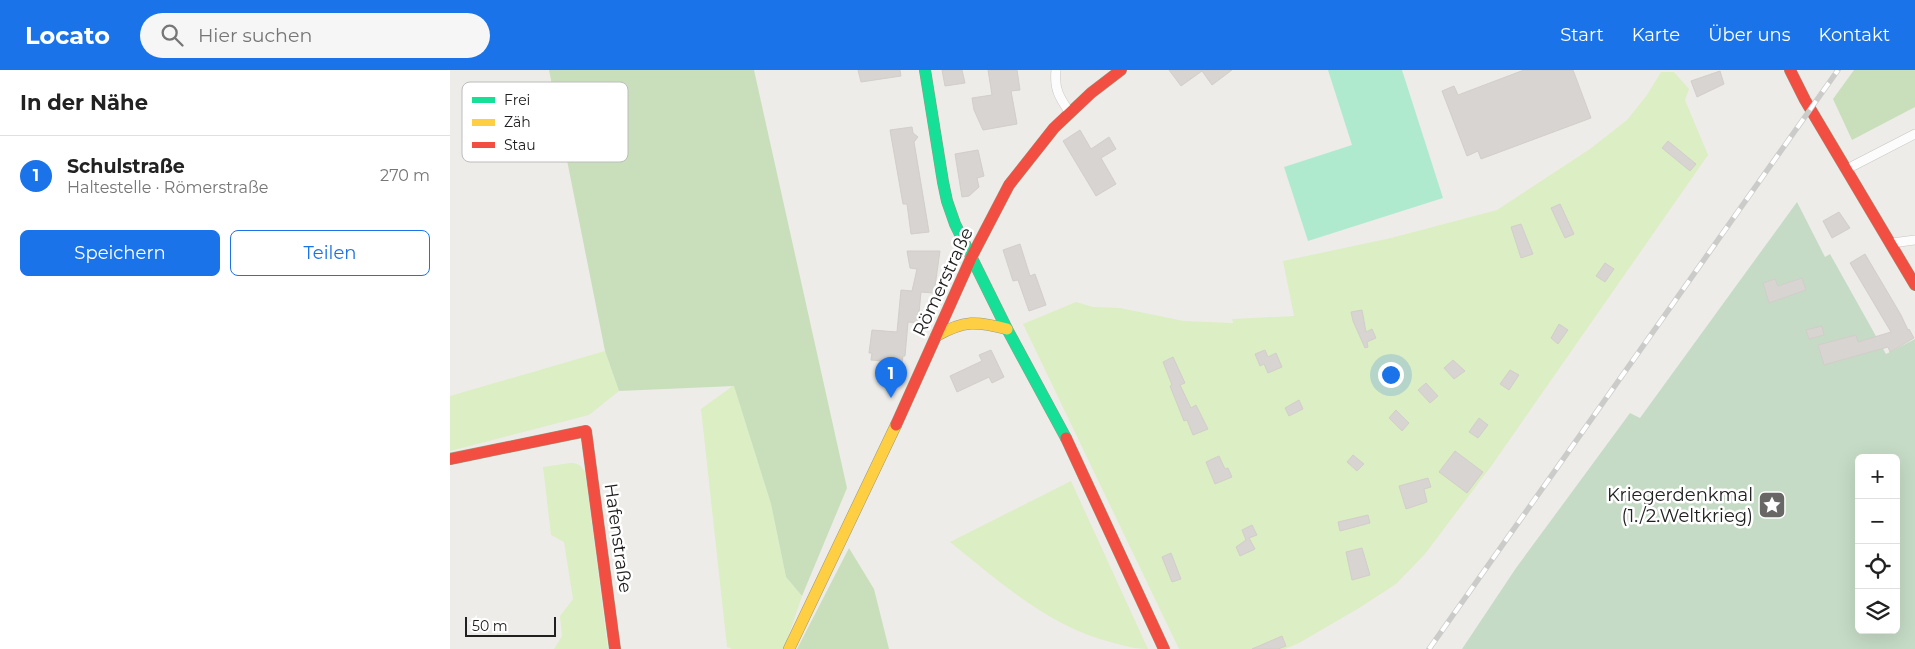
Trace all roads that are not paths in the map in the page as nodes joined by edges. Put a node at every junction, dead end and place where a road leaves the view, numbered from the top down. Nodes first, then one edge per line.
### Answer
1 (926, 70) edge
2 (1056, 70) edge
3 (1121, 70) edge
4 (1790, 70) edge
5 (1070, 113) junction
6 (1915, 134) edge
7 (1847, 169) junction
8 (1915, 240) edge
9 (1892, 244) junction
10 (972, 256) junction
11 (1915, 285) edge
12 (1008, 329) junction
13 (936, 336) junction
14 (450, 459) edge
15 (615, 649) edge
16 (789, 649) edge
17 (1164, 649) edge

1 - 10 street
2 - 5 street
3 - 5 street, Römerstraße
4 - 7 street
5 - 10 street, Römerstraße
6 - 7 street
7 - 9 street
8 - 9 street
9 - 11 street
10 - 12 street
10 - 13 street, Römerstraße
12 - 13 street
12 - 17 street
13 - 16 street, Römerstraße
14 - 15 street, Hafenstraße

